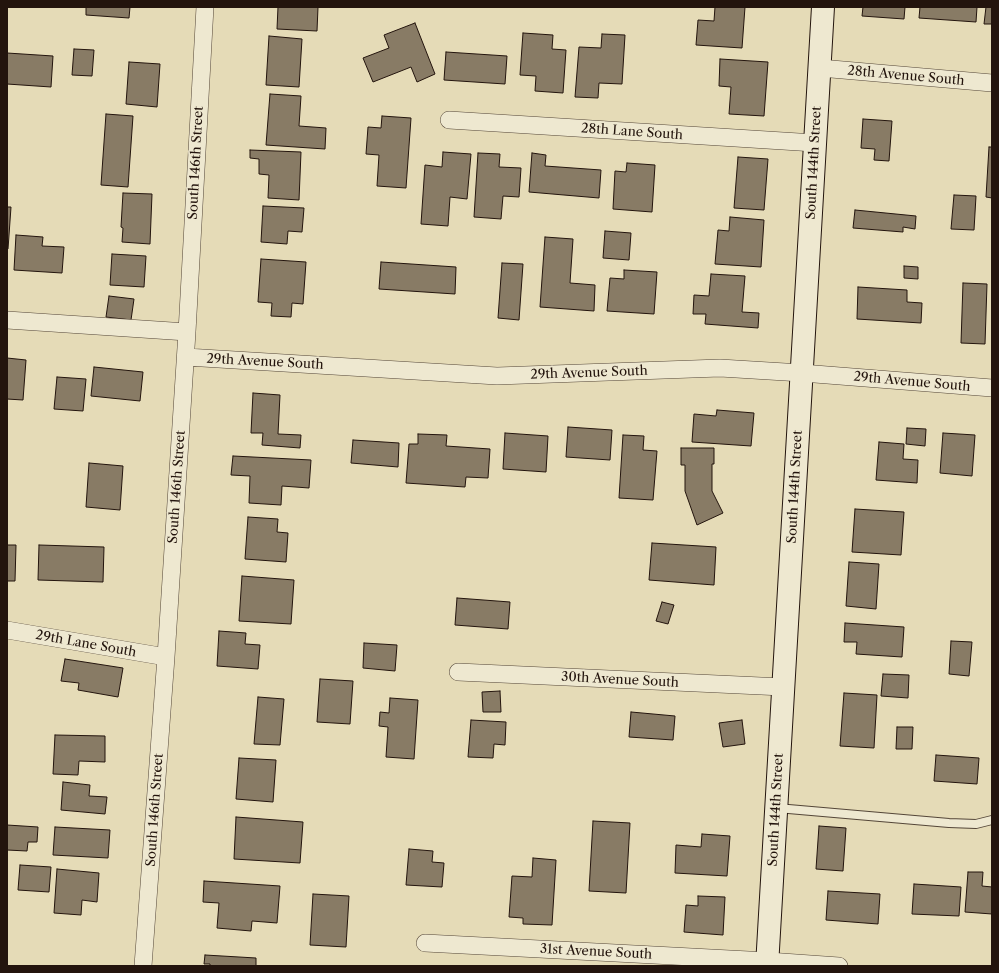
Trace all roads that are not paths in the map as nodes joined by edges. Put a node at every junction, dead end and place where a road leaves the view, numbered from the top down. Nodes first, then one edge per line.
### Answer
1 (205, 7) edge
2 (823, 7) edge
3 (820, 68) junction
4 (992, 83) edge
5 (449, 120) dead end
6 (815, 144) junction
7 (7, 320) edge
8 (187, 332) junction
9 (186, 357) junction
10 (802, 373) junction
11 (992, 388) edge
12 (7, 630) edge
13 (166, 657) junction
14 (458, 672) dead end
15 (783, 687) junction
16 (776, 808) junction
17 (992, 820) edge
18 (425, 942) dead end
19 (767, 963) edge
20 (143, 966) edge
21 (839, 966) edge

1 - 8 street, South 146th Street
2 - 3 street, South 144th Street
3 - 4 street, 28th Avenue South
3 - 6 street, South 144th Street
5 - 6 street, 28th Lane South
6 - 10 street, South 144th Street
7 - 8 street
8 - 9 street, South 146th Street
9 - 10 street, 29th Avenue South
9 - 13 street, South 146th Street
10 - 11 street, 29th Avenue South
10 - 15 street, South 144th Street
12 - 13 street, 29th Lane South
13 - 20 street, South 146th Street
14 - 15 street, 30th Avenue South
15 - 16 street, South 144th Street
16 - 17 lane
16 - 19 street, South 144th Street
18 - 19 street, 31st Avenue South
19 - 21 street, 31st Avenue South

